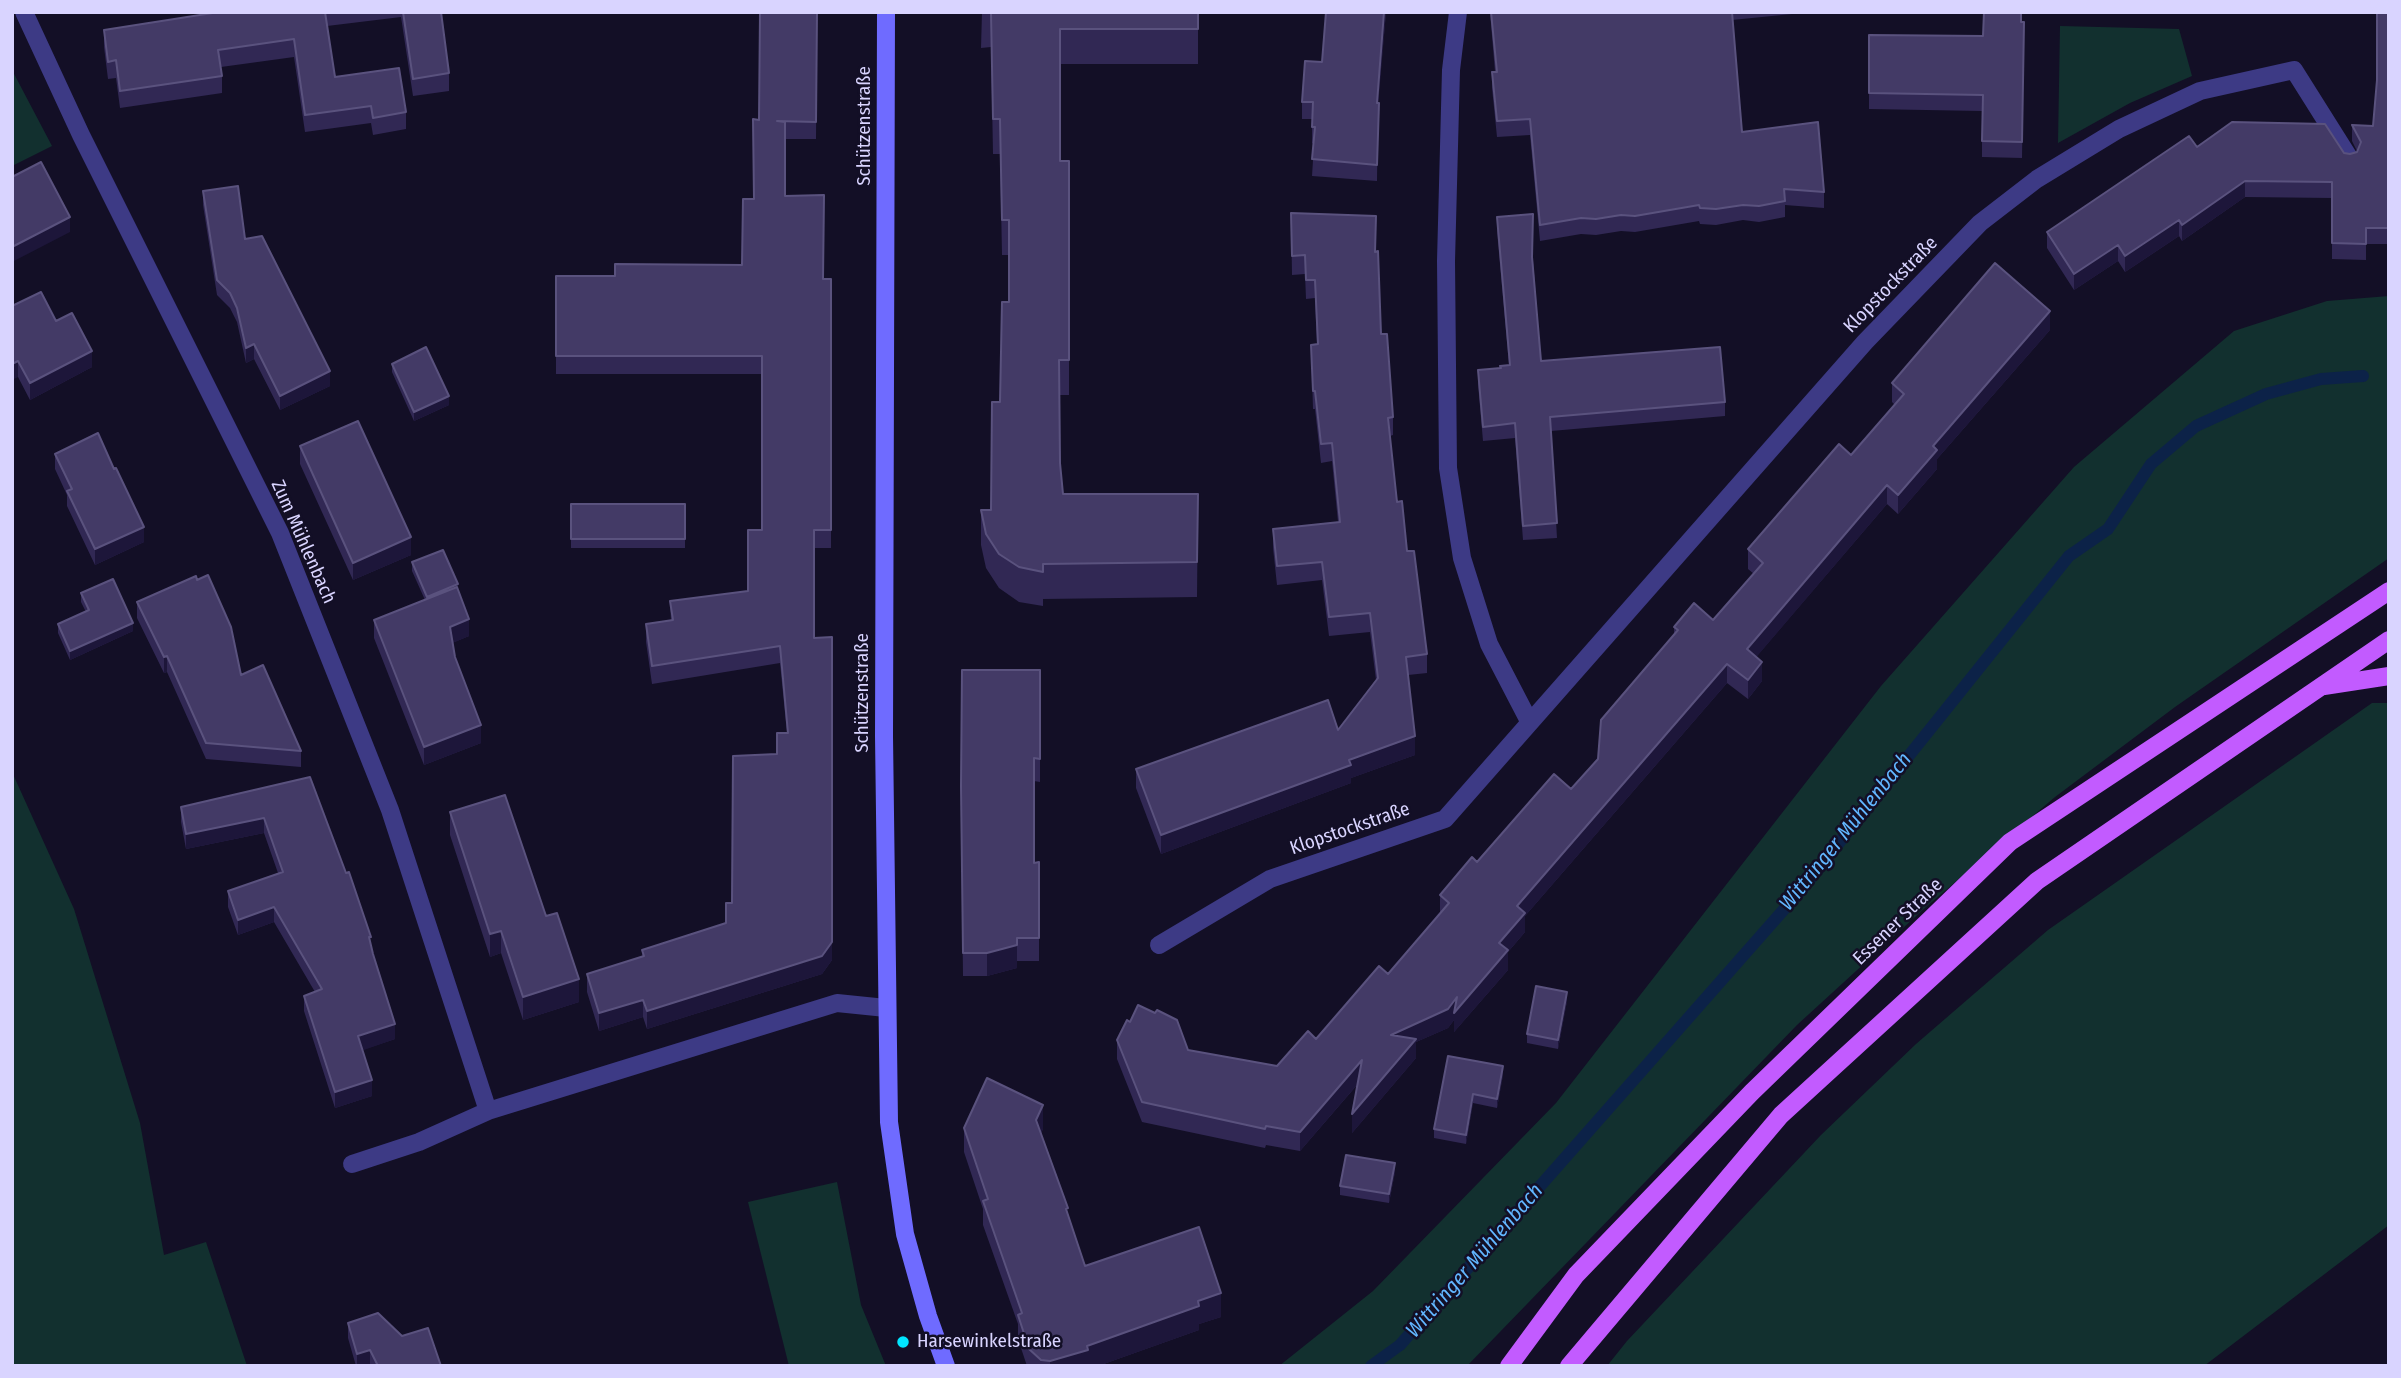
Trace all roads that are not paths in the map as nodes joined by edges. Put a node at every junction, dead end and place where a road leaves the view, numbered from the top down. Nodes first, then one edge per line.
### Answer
1 (24, 12) edge
2 (886, 12) edge
3 (1458, 12) edge
4 (2350, 159) edge
5 (2389, 591) edge
6 (2389, 640) edge
7 (2389, 676) edge
8 (2317, 688) junction
9 (1529, 721) junction
10 (1159, 945) dead end
11 (887, 1008) junction
12 (488, 1111) junction
13 (352, 1164) dead end
14 (946, 1366) edge
15 (1508, 1366) edge
16 (1569, 1366) edge

1 - 12 street, Zum Mühlenbach
2 - 11 main road, Schützenstraße
3 - 9 street
4 - 9 street, Klopstockstraße
5 - 15 main road, Essener Straße
6 - 8 main road
7 - 8 main road
8 - 16 main road
9 - 10 street, Klopstockstraße
11 - 12 street
11 - 14 main road, Schützenstraße
12 - 13 street

